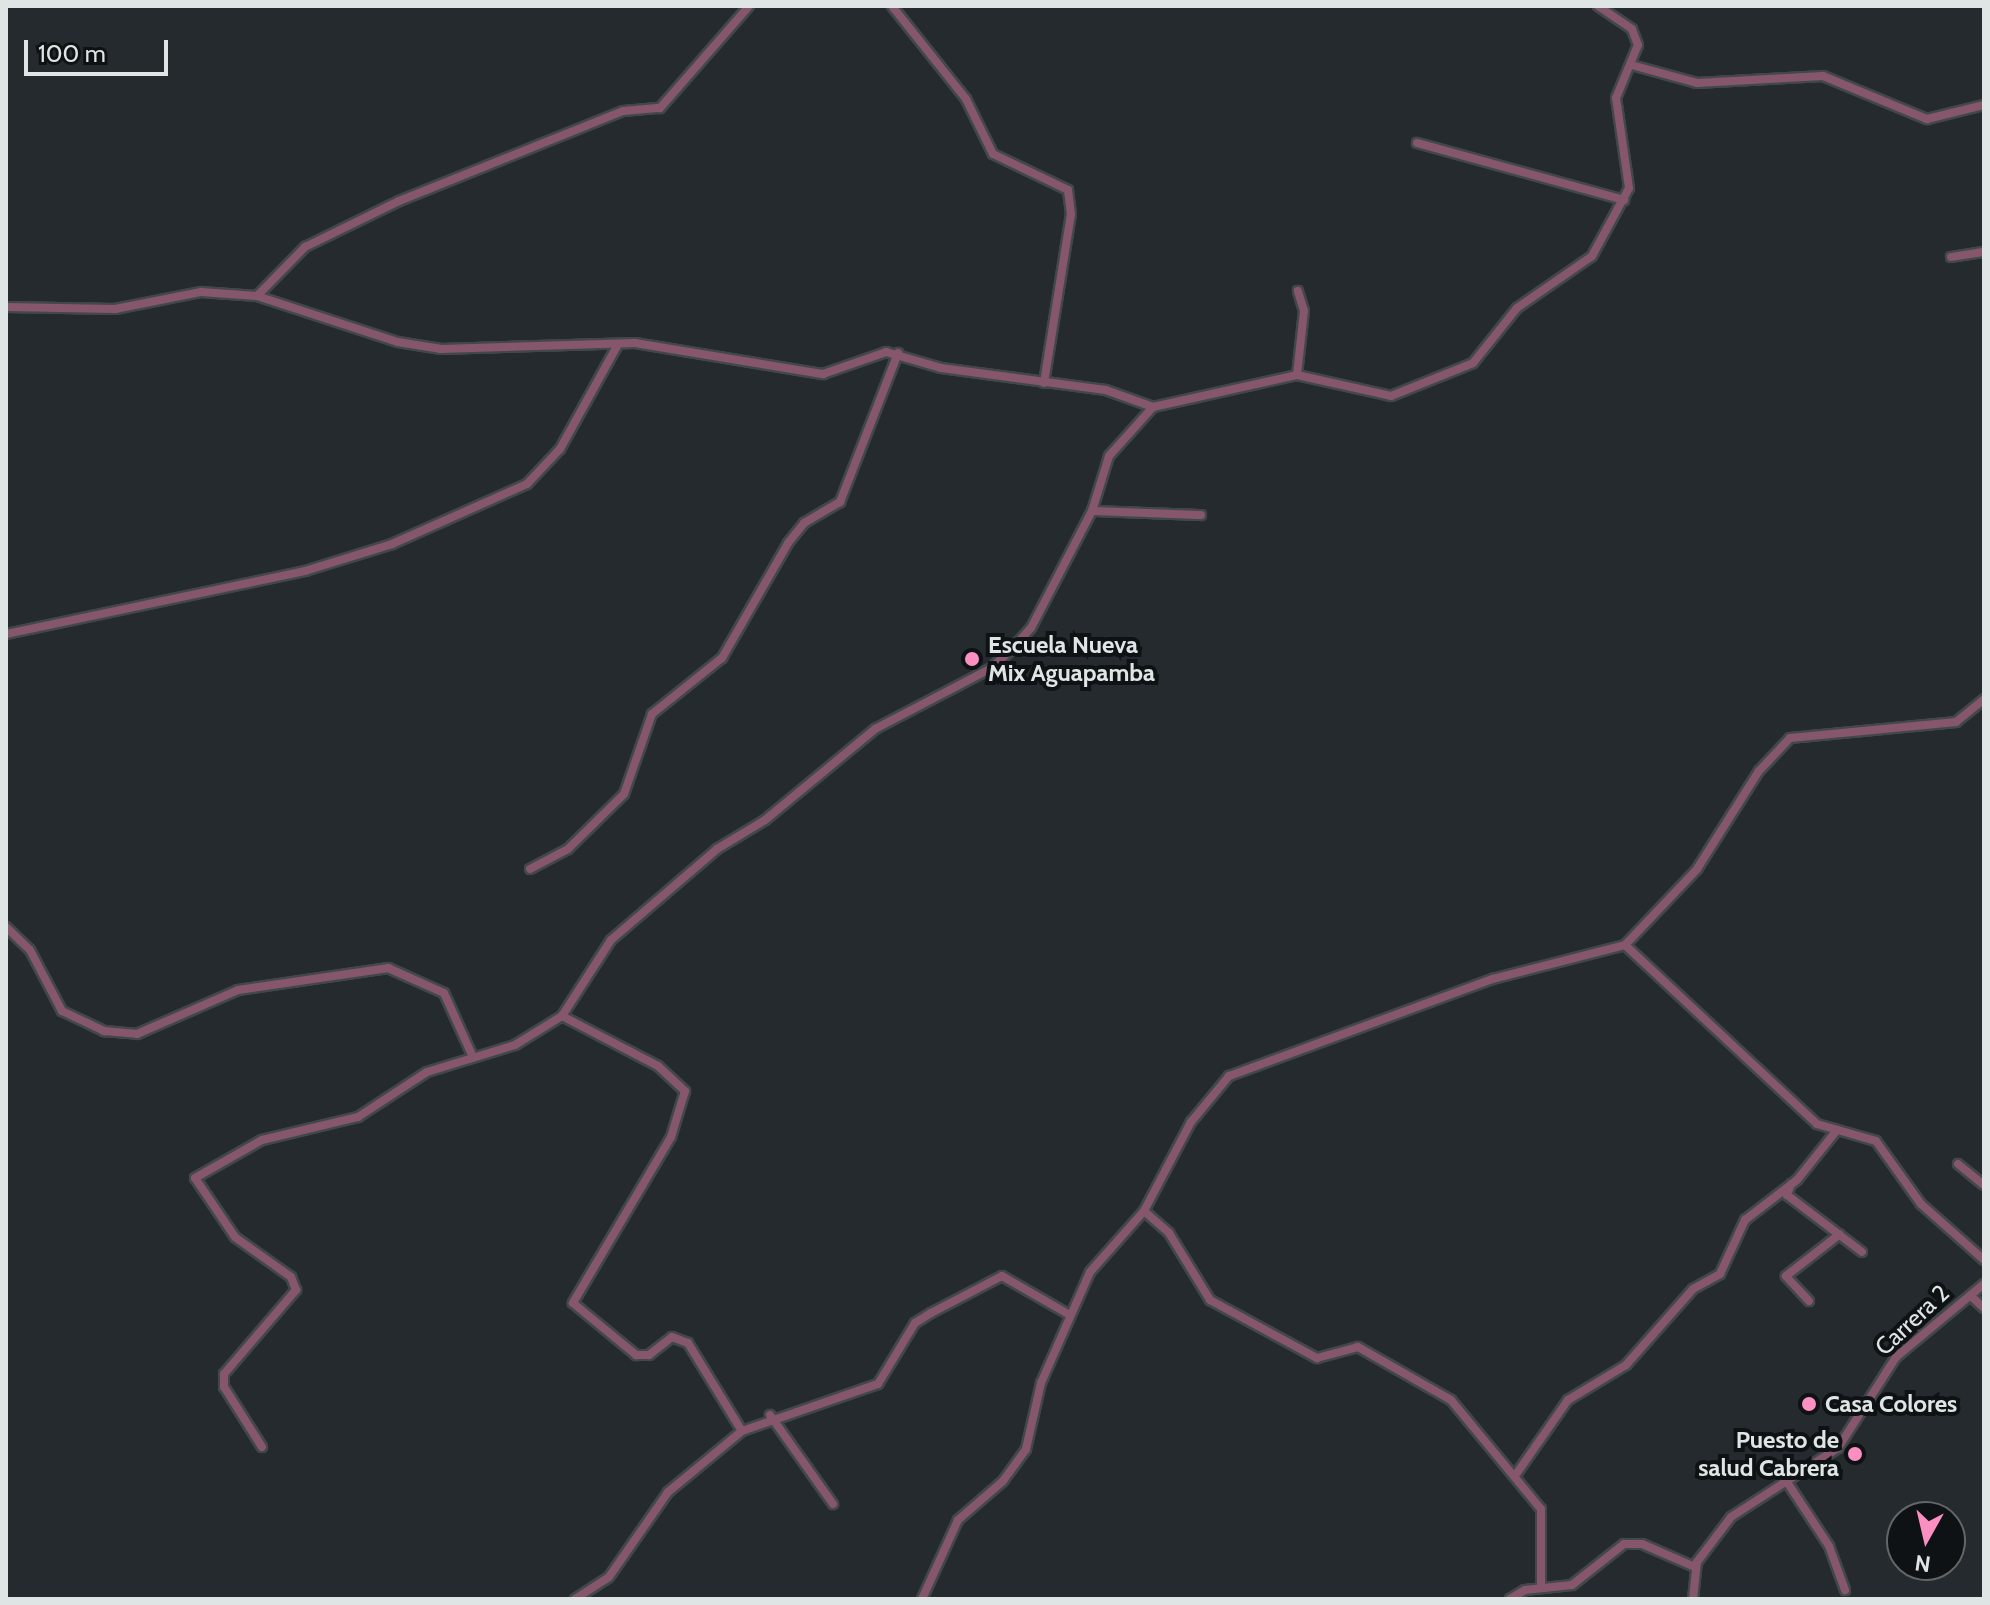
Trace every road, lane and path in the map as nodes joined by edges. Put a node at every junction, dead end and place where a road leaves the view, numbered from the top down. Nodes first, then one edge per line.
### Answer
1 (749, 6) edge
2 (892, 6) edge
3 (1598, 6) edge
4 (1635, 66) junction
5 (1984, 105) edge
6 (1417, 143) dead end
7 (1624, 200) junction
8 (1984, 252) edge
9 (1951, 257) dead end
10 (1298, 291) dead end
11 (257, 296) junction
12 (6, 307) edge
13 (617, 346) junction
14 (898, 353) junction
15 (1297, 375) junction
16 (1044, 383) junction
17 (1153, 407) junction
18 (1092, 511) junction
19 (1201, 515) dead end
20 (6, 634) edge
21 (1984, 699) edge
22 (530, 869) dead end
23 (6, 927) edge
24 (1625, 945) junction
25 (562, 1016) junction
26 (472, 1055) junction
27 (1837, 1130) junction
28 (1958, 1164) dead end
29 (1791, 1184) junction
30 (1984, 1185) edge
31 (1144, 1211) junction
32 (1840, 1234) junction
33 (1862, 1252) dead end
34 (1984, 1260) edge
35 (1984, 1284) edge
36 (1972, 1297) junction
37 (1809, 1301) dead end
38 (1984, 1308) edge
39 (1068, 1314) junction
40 (770, 1415) junction
41 (742, 1431) junction
42 (262, 1447) dead end
43 (1517, 1473) junction
44 (1787, 1482) junction
45 (833, 1504) dead end
46 (1695, 1567) junction
47 (1541, 1587) junction
48 (1845, 1590) dead end
49 (575, 1599) edge
50 (922, 1599) edge
51 (1510, 1599) edge
52 (1693, 1599) edge

1 - 11 street
2 - 16 street
3 - 4 street
4 - 5 street
4 - 7 street
6 - 7 street
7 - 15 street
8 - 9 street
10 - 15 street
11 - 12 street
11 - 13 street
13 - 14 street
13 - 20 street
14 - 16 street
14 - 22 street
15 - 17 street
16 - 17 street
17 - 18 street
18 - 19 street
18 - 25 street
21 - 24 street
23 - 26 street
24 - 27 street
24 - 31 street
25 - 26 street
25 - 41 street
26 - 42 street
27 - 29 street
27 - 34 street
28 - 30 street
29 - 32 street
29 - 43 street
31 - 39 street
31 - 43 street
32 - 33 street
32 - 37 street
35 - 36 street, Carrera 2
36 - 38 street
36 - 44 street, Carrera 2
39 - 40 street
39 - 50 street
40 - 41 street
40 - 45 street
41 - 49 street
43 - 47 street
44 - 46 street, Carrera 2
44 - 48 street
46 - 47 street
46 - 52 street
47 - 51 street

